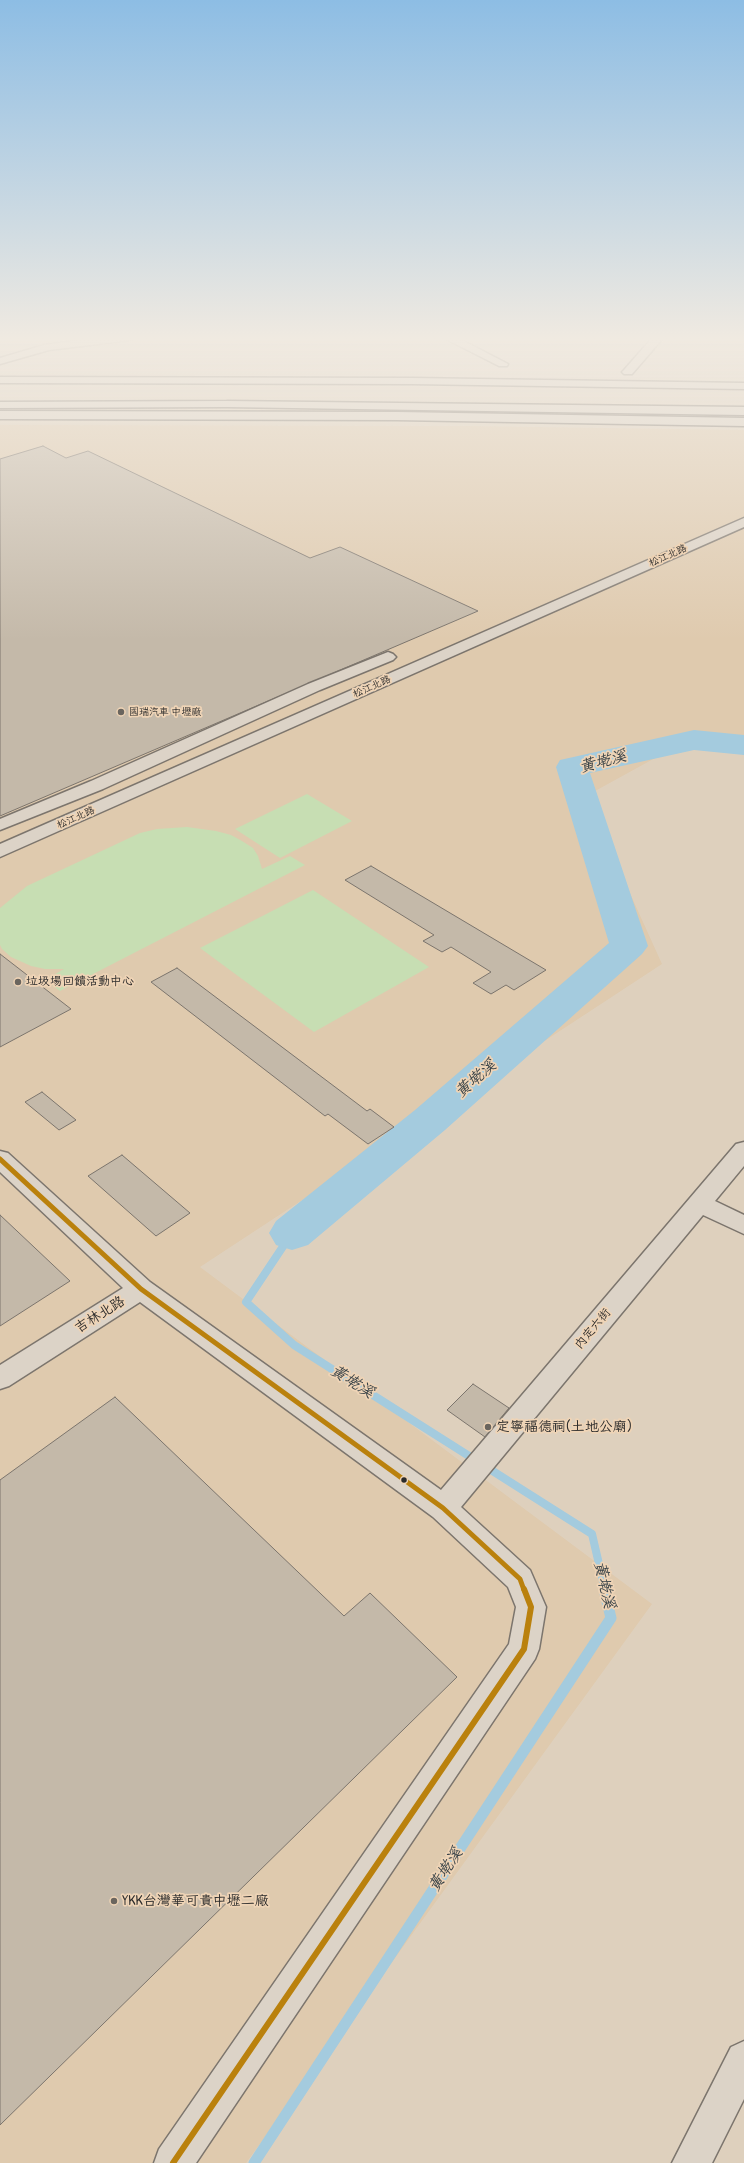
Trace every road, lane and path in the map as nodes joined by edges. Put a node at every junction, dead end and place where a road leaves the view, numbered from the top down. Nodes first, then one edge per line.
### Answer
1 (744, 522) edge
2 (388, 657) dead end
3 (0, 825) edge
4 (0, 852) edge
5 (744, 1150) edge
6 (0, 1159) edge
7 (699, 1203) junction
8 (744, 1225) edge
9 (141, 1289) junction
10 (0, 1378) edge
11 (443, 1508) junction
12 (744, 2060) edge
13 (173, 2163) edge
14 (691, 2163) edge

1 - 4 main road, 松江北路
2 - 3 main road
5 - 7 main road, 內定六街
6 - 9 main road
7 - 8 main road
7 - 11 main road, 內定六街
9 - 10 main road, 吉林北路
9 - 11 main road
11 - 13 main road
12 - 14 main road

